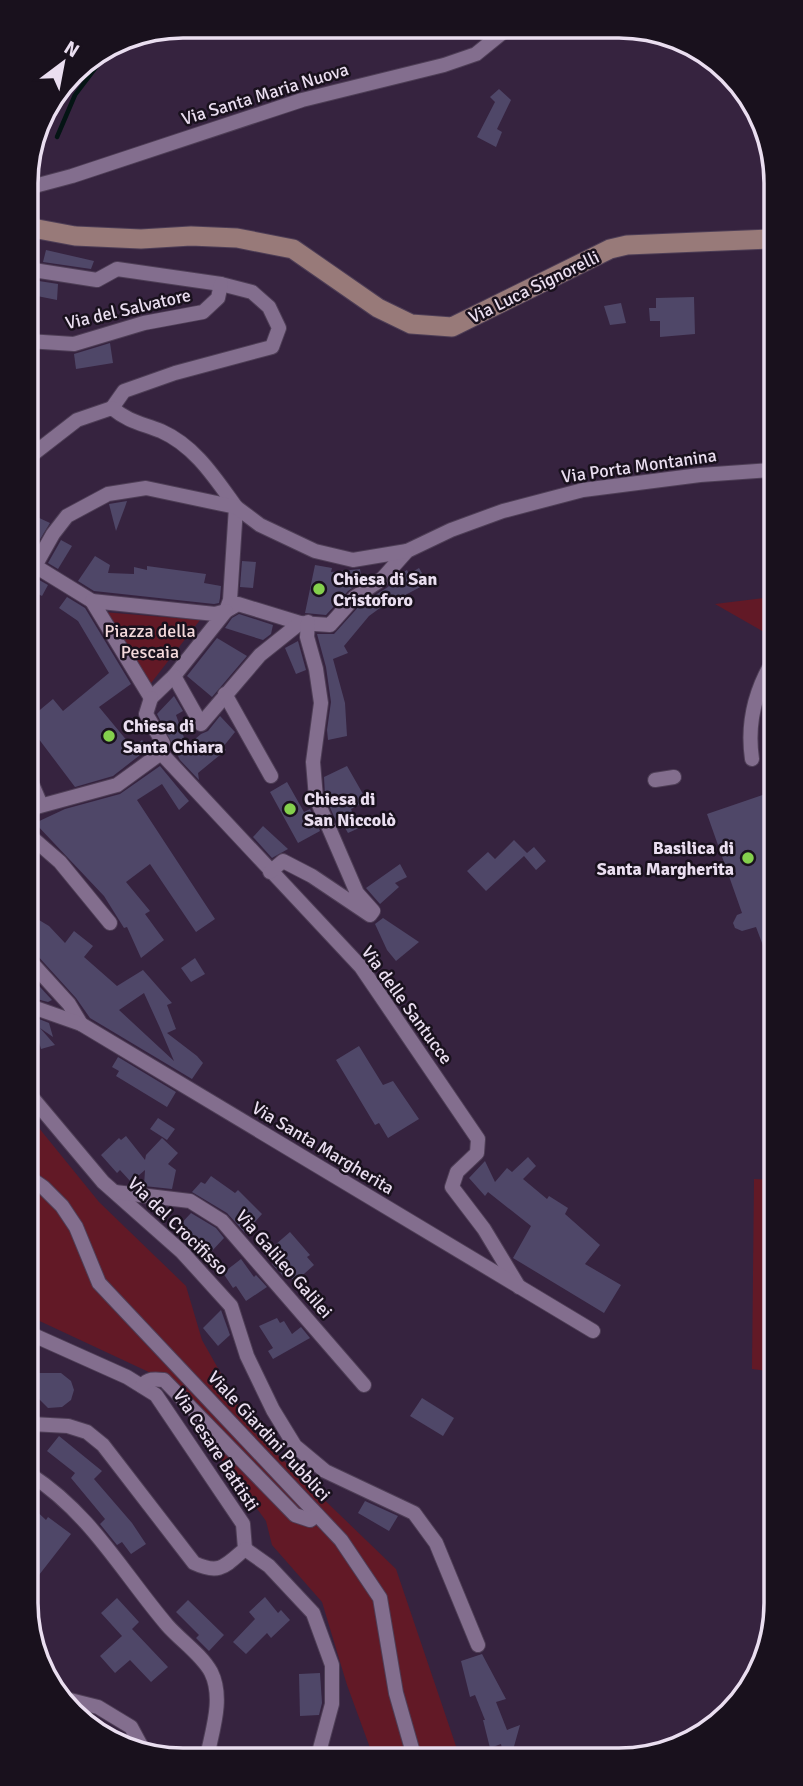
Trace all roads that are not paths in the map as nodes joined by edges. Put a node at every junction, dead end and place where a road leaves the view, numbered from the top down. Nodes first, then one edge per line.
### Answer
1 (496, 38) edge
2 (39, 185) edge
3 (39, 229) edge
4 (764, 239) edge
5 (39, 271) edge
6 (221, 284) junction
7 (39, 342) edge
8 (112, 408) junction
9 (39, 450) edge
10 (764, 471) edge
11 (236, 507) junction
12 (407, 551) junction
13 (39, 557) edge
14 (39, 572) edge
15 (92, 601) junction
16 (226, 611) junction
17 (304, 623) junction
18 (174, 676) junction
19 (764, 681) edge
20 (225, 694) junction
21 (151, 698) junction
22 (160, 753) junction
23 (752, 760) dead end
24 (271, 776) dead end
25 (674, 777) dead end
26 (655, 780) dead end
27 (39, 806) edge
28 (39, 843) edge
29 (270, 872) junction
30 (110, 923) dead end
31 (38, 970) edge
32 (38, 1009) edge
33 (81, 1024) junction
34 (38, 1106) edge
35 (38, 1184) edge
36 (115, 1192) junction
37 (519, 1287) junction
38 (593, 1331) dead end
39 (38, 1337) edge
40 (363, 1385) dead end
41 (142, 1386) junction
42 (38, 1424) edge
43 (38, 1480) edge
44 (317, 1515) junction
45 (244, 1549) junction
46 (478, 1645) dead end
47 (79, 1702) edge
48 (138, 1740) edge
49 (209, 1748) edge
50 (320, 1748) edge
51 (412, 1748) edge

1 - 2 street, Via Santa Maria Nuova
3 - 4 main road, Via Luca Signorelli
5 - 6 street
6 - 7 street, Via del Salvatore
6 - 8 street
8 - 9 street
8 - 11 street
10 - 12 street, Via Porta Montanina
11 - 12 street
11 - 13 street
11 - 16 street
12 - 17 street, Via Porta Montanina
14 - 15 street
15 - 16 street
15 - 21 street
16 - 17 street
16 - 18 street
17 - 20 street
17 - 29 street
18 - 20 street
18 - 21 street
19 - 23 street
20 - 24 street
21 - 22 street, Via delle Santucce
22 - 27 street
22 - 29 street, Via delle Santucce
25 - 26 street
28 - 30 street
29 - 37 street, Via delle Santucce
31 - 33 street
32 - 33 street, Via Santa Margherita
33 - 37 street, Via Santa Margherita
34 - 36 street, Via del Crocifisso
35 - 44 street, Viale Giardini Pubblici
36 - 40 street, Via Galileo Galilei
36 - 46 street, Via del Crocifisso
37 - 38 street, Via Santa Margherita
39 - 41 street, Via Cesare Battisti
41 - 44 street
41 - 45 street, Via Cesare Battisti
42 - 45 street
43 - 49 street
44 - 51 street, Viale Giardini Pubblici
45 - 50 street
47 - 48 street

